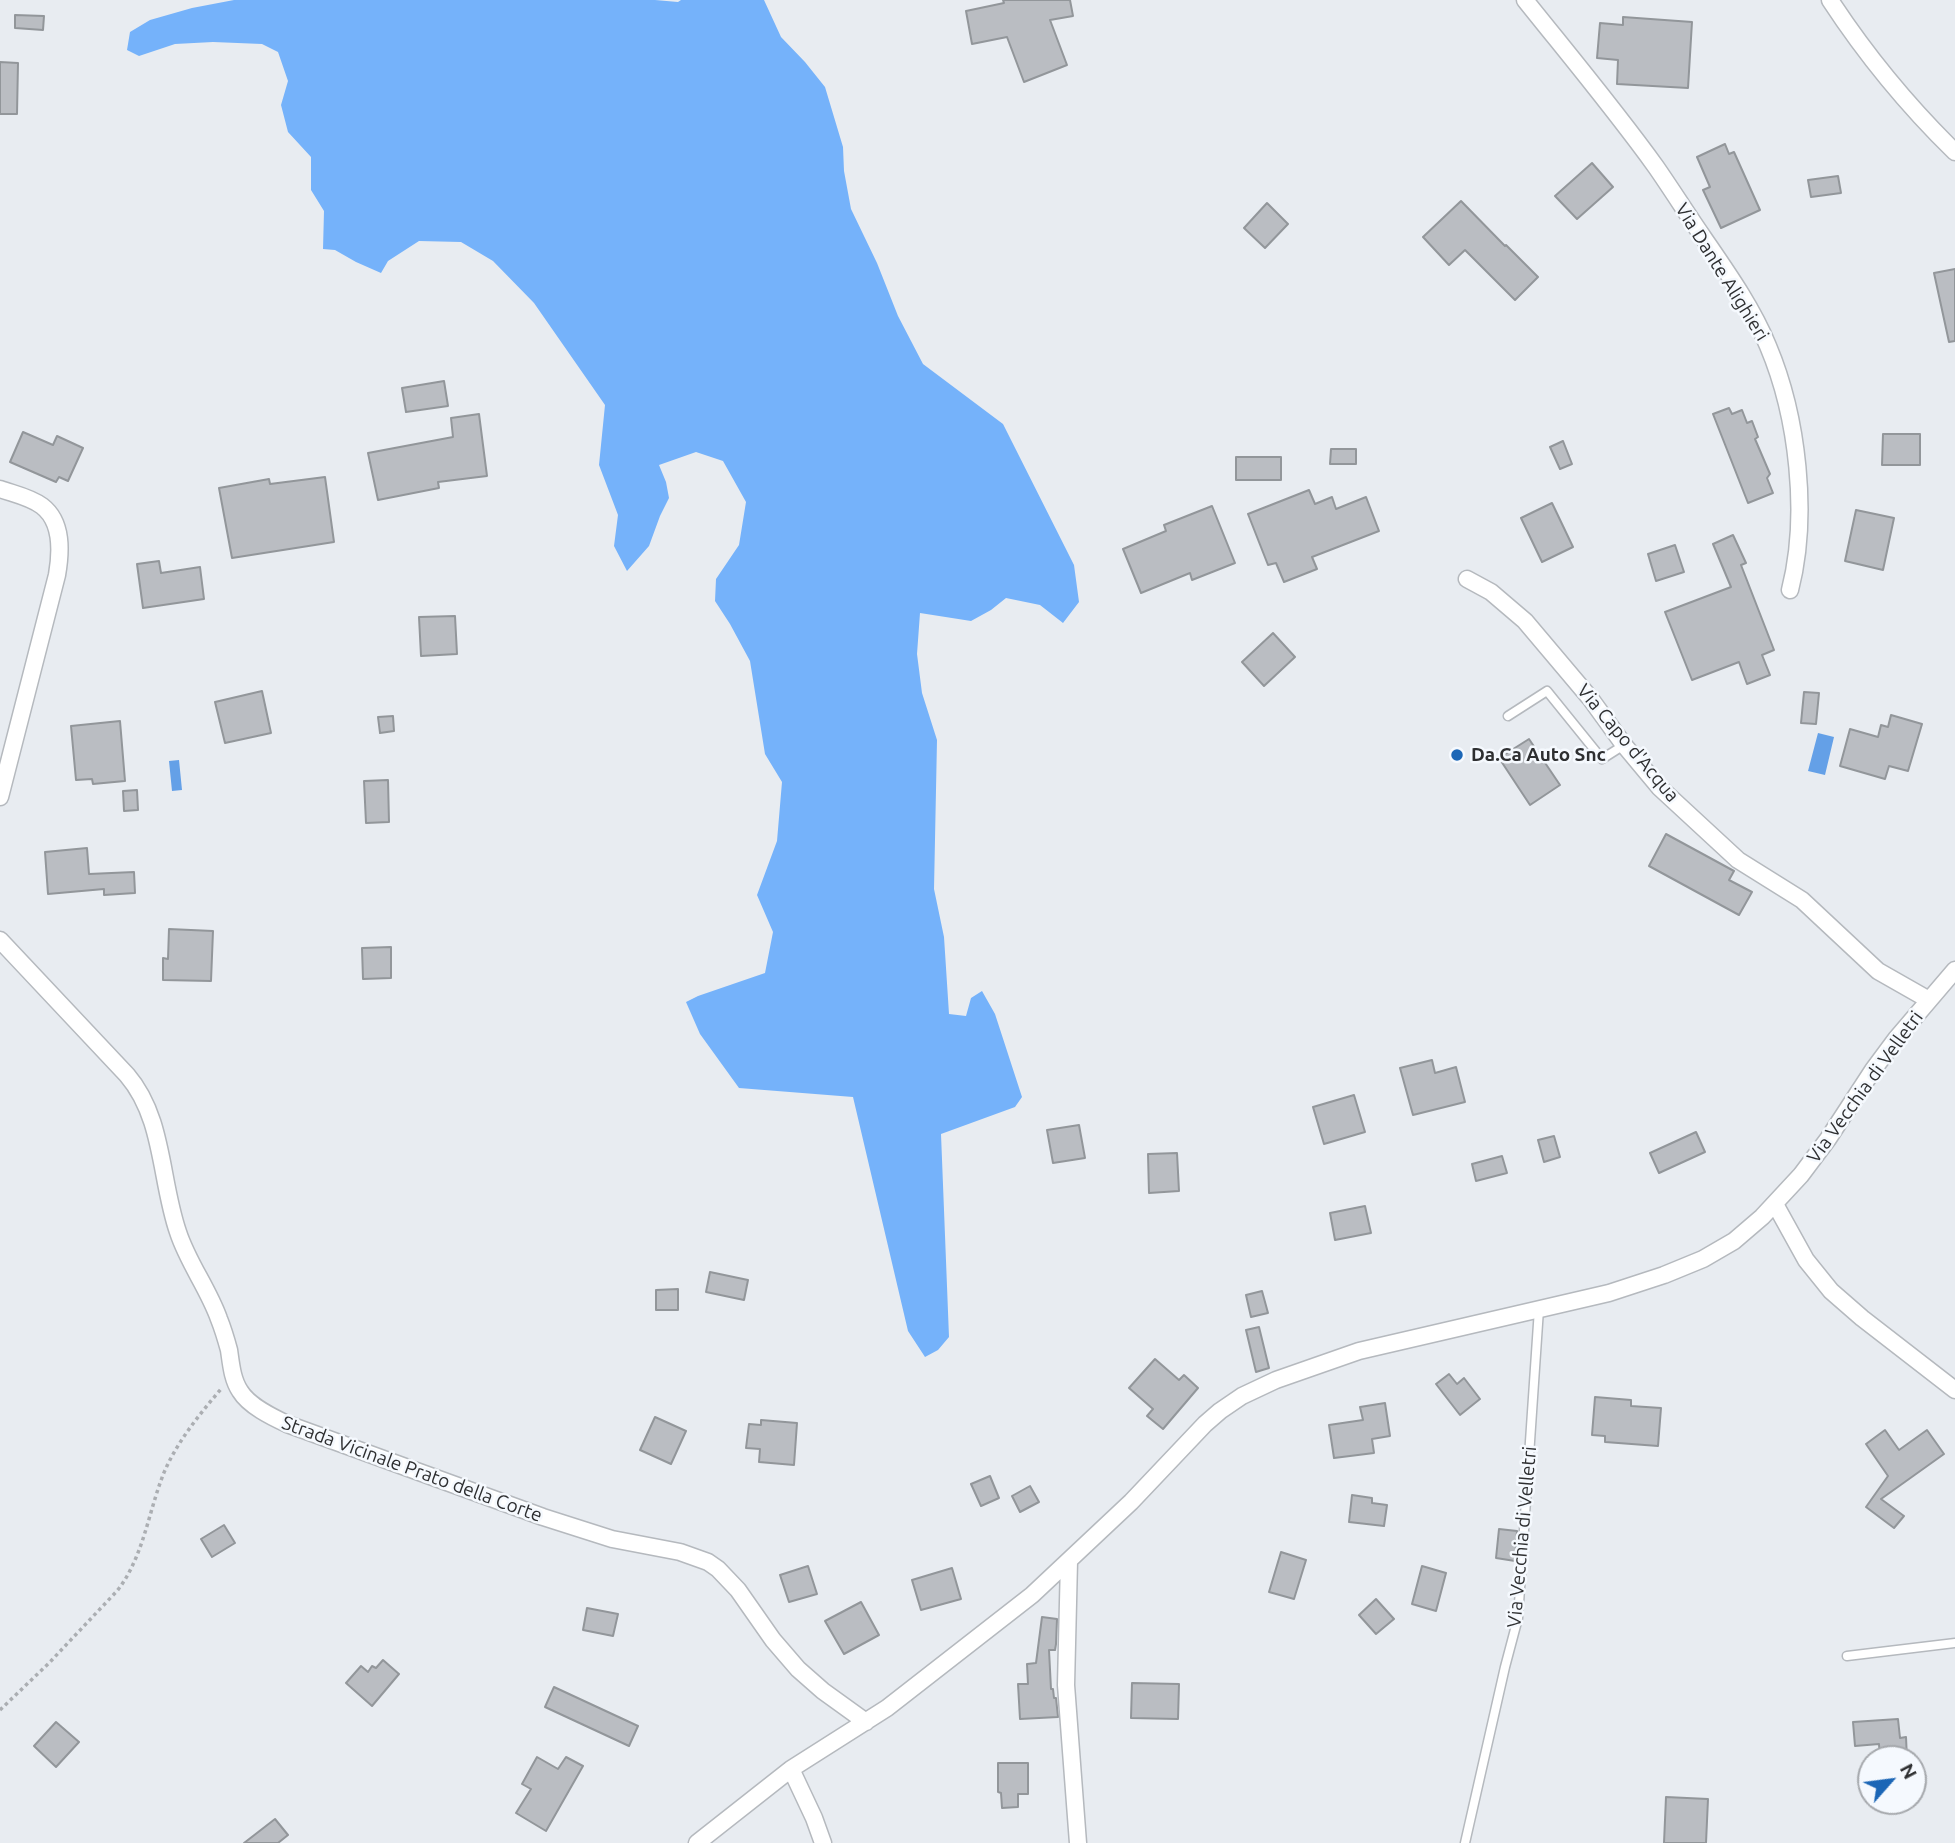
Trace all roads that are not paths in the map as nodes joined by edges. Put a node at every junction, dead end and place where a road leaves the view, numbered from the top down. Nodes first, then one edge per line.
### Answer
1 (1525, 0) edge
2 (1830, 0) edge
3 (1955, 152) edge
4 (0, 489) edge
5 (1467, 579) dead end
6 (1790, 590) dead end
7 (1508, 716) dead end
8 (1624, 745) junction
9 (0, 797) edge
10 (0, 940) edge
11 (1955, 970) edge
12 (1929, 1000) junction
13 (1775, 1204) junction
14 (1539, 1309) junction
15 (1955, 1390) edge
16 (1069, 1561) junction
17 (1955, 1643) edge
18 (1847, 1656) dead end
19 (866, 1723) junction
20 (791, 1769) junction
21 (697, 1843) edge
22 (823, 1843) edge
23 (1079, 1843) edge
24 (1465, 1843) edge

1 - 6 street, Via Dante Alighieri
2 - 3 street
4 - 9 street
5 - 8 street, Via Capo d'Acqua
7 - 8 lane
8 - 12 street, Via Capo d'Acqua
10 - 19 street, Strada Vicinale Prato della Corte
11 - 12 street, Via Vecchia di Velletri
12 - 13 street, Via Vecchia di Velletri
13 - 14 street, Via Vecchia di Velletri
13 - 15 street
14 - 16 street, Via Vecchia di Velletri
14 - 24 lane, Via Vecchia di Velletri
16 - 19 street, Via Vecchia di Velletri
16 - 23 street
17 - 18 lane
19 - 20 street, Via Vecchia di Velletri
20 - 21 street, Via Vecchia di Velletri
20 - 22 street

